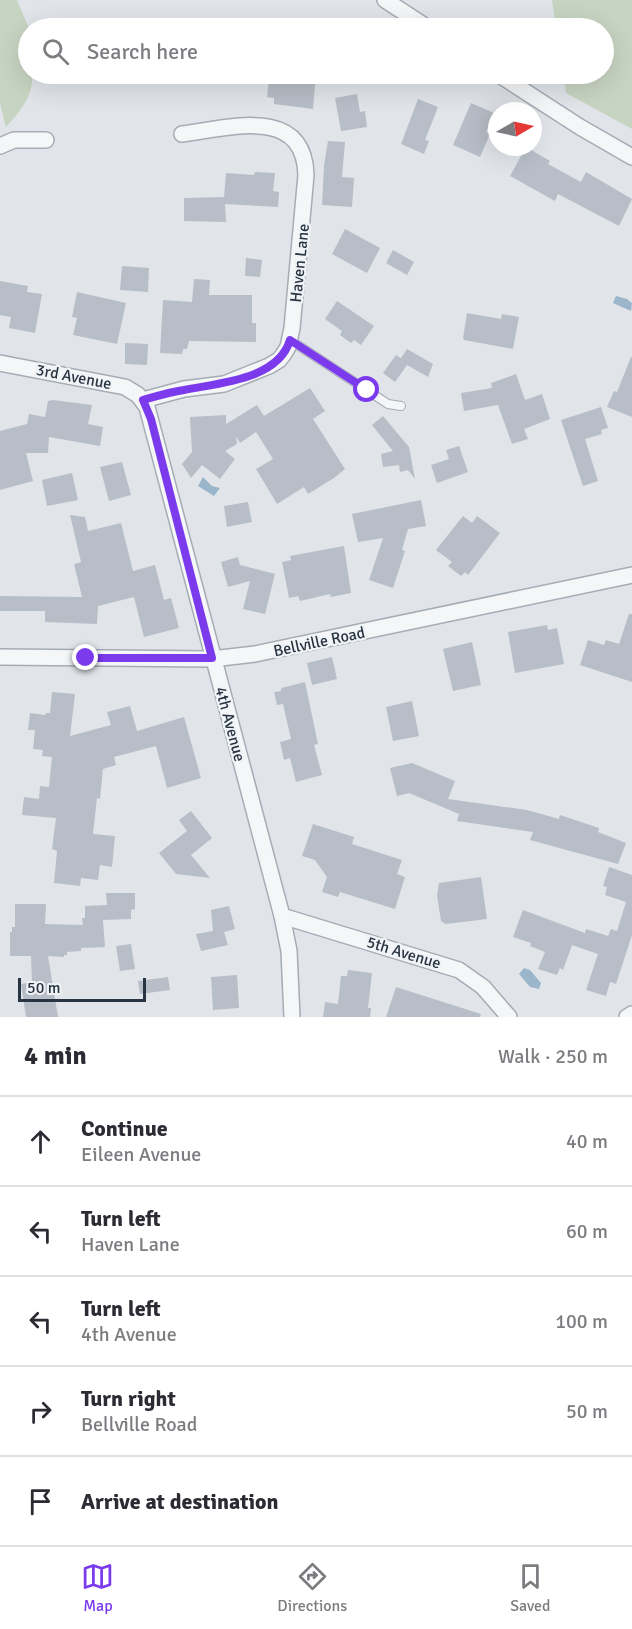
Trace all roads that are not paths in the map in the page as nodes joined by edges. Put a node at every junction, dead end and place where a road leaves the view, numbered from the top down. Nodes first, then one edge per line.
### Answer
1 (385, 0) edge
2 (413, 18) edge
3 (513, 84) edge
4 (182, 134) dead end
5 (46, 140) dead end
6 (0, 146) edge
7 (632, 157) edge
8 (290, 340) junction
9 (0, 363) edge
10 (143, 400) junction
11 (401, 406) dead end
12 (632, 575) edge
13 (0, 657) edge
14 (212, 658) junction
15 (282, 916) junction
16 (632, 1014) edge
17 (292, 1017) edge
18 (509, 1017) edge
19 (627, 1017) edge

1 - 2 street
3 - 7 street
4 - 8 street, Haven Lane
5 - 6 street
8 - 10 street
8 - 11 lane
9 - 10 street, 3rd Avenue
10 - 14 street, 4th Avenue
12 - 14 street, Bellville Road
13 - 14 street, Bellville Road
14 - 15 street, 4th Avenue
15 - 17 street, 4th Avenue
15 - 18 street, 5th Avenue
16 - 19 street

